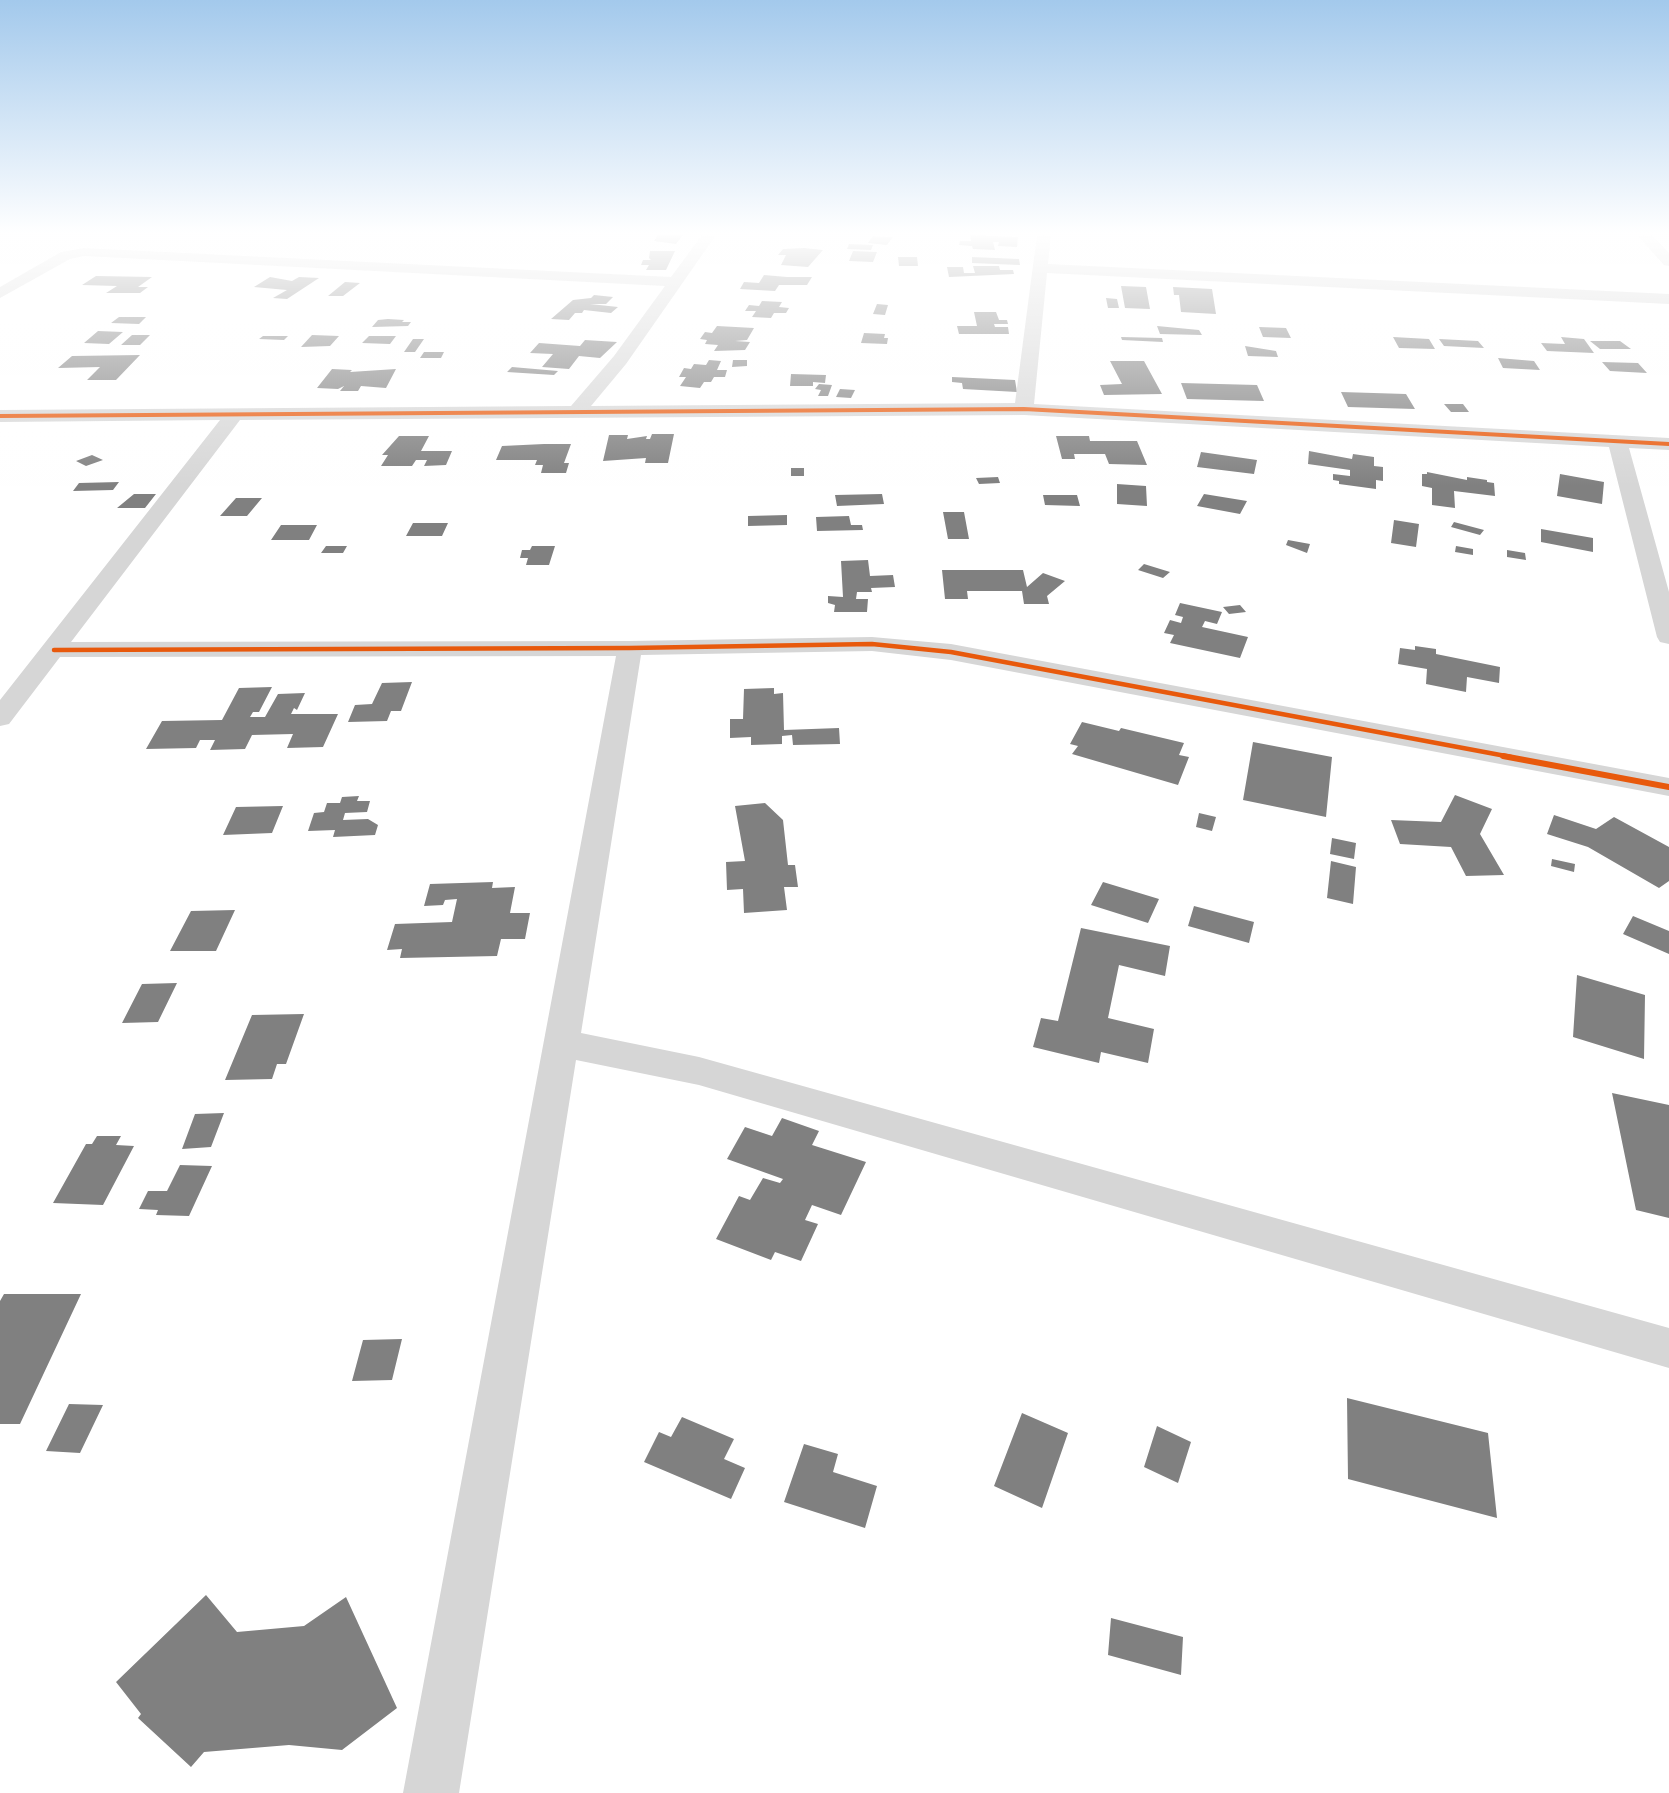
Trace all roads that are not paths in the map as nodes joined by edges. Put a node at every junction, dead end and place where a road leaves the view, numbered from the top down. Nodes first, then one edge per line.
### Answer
1 (648, 319) edge
2 (1033, 319) edge
3 (1023, 409) junction
4 (577, 411) junction
5 (235, 414) junction
6 (0, 416) edge
7 (1618, 442) junction
8 (1669, 444) edge
9 (1669, 637) edge
10 (630, 648) junction
11 (54, 650) junction
12 (0, 718) edge
13 (1669, 787) edge
14 (561, 1043) junction
15 (1669, 1348) edge
16 (431, 1793) edge

1 - 4 street
2 - 3 street
3 - 4 street
3 - 7 street
4 - 5 street
5 - 6 street
5 - 11 street
7 - 8 street
7 - 9 street
10 - 11 street
10 - 13 street
10 - 14 street
11 - 12 street
14 - 15 street
14 - 16 street

